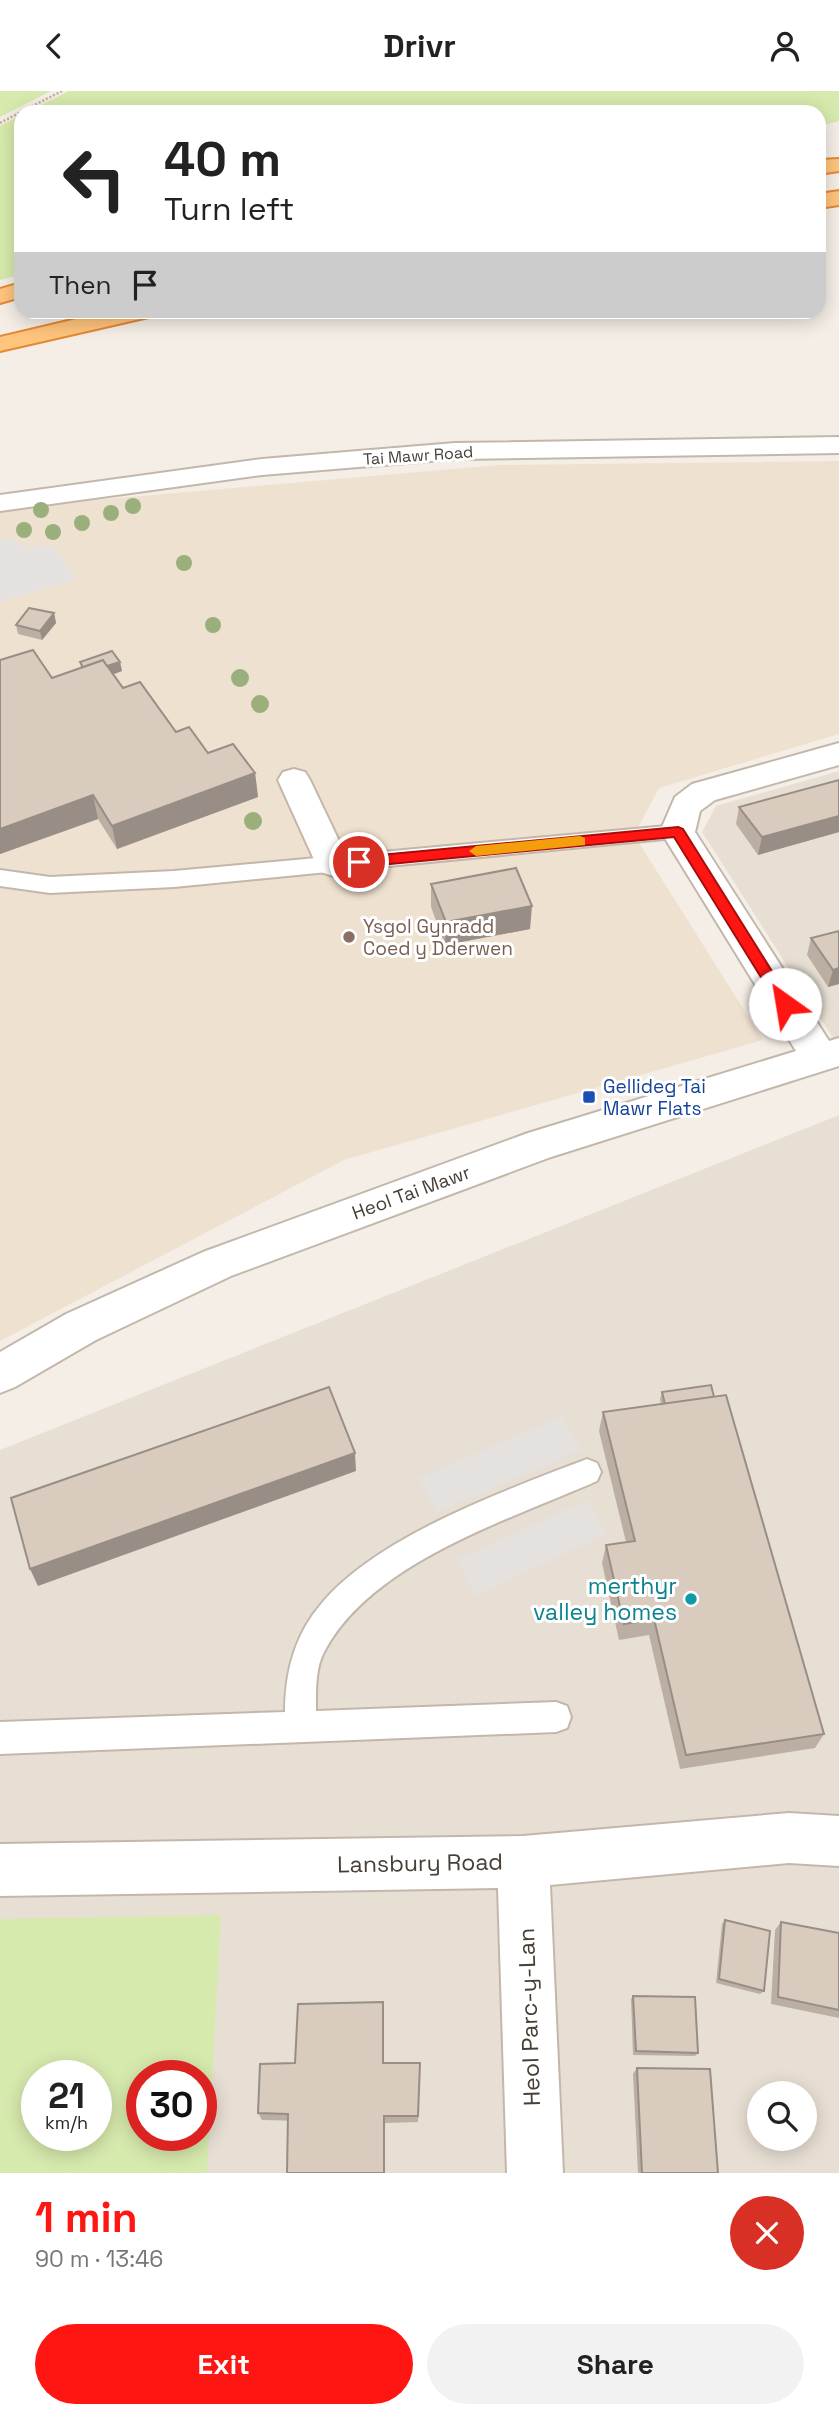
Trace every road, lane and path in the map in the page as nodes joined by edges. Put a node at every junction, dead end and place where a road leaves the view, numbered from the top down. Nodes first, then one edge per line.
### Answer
1 (62, 91) edge
2 (35, 105) edge
3 (109, 319) edge
4 (0, 344) edge
5 (839, 445) edge
6 (0, 503) edge
7 (839, 754) edge
8 (294, 780) dead end
9 (678, 832) junction
10 (333, 864) junction
11 (0, 878) edge
12 (830, 1055) edge
13 (0, 1374) edge
14 (587, 1472) dead end
15 (556, 1717) dead end
16 (302, 1727) junction
17 (0, 1738) edge
18 (839, 1841) edge
19 (523, 1862) junction
20 (0, 1870) edge
21 (535, 2173) edge

1 - 2 path
3 - 4 highway
5 - 6 street, Tai Mawr Road
7 - 9 street
8 - 10 street
9 - 10 lane
9 - 12 street
10 - 11 lane
12 - 13 street, Heol Tai Mawr
14 - 16 lane
15 - 16 lane
16 - 17 lane
18 - 19 street, Lansbury Road
19 - 20 street, Lansbury Road
19 - 21 street, Heol Parc-y-Lan

